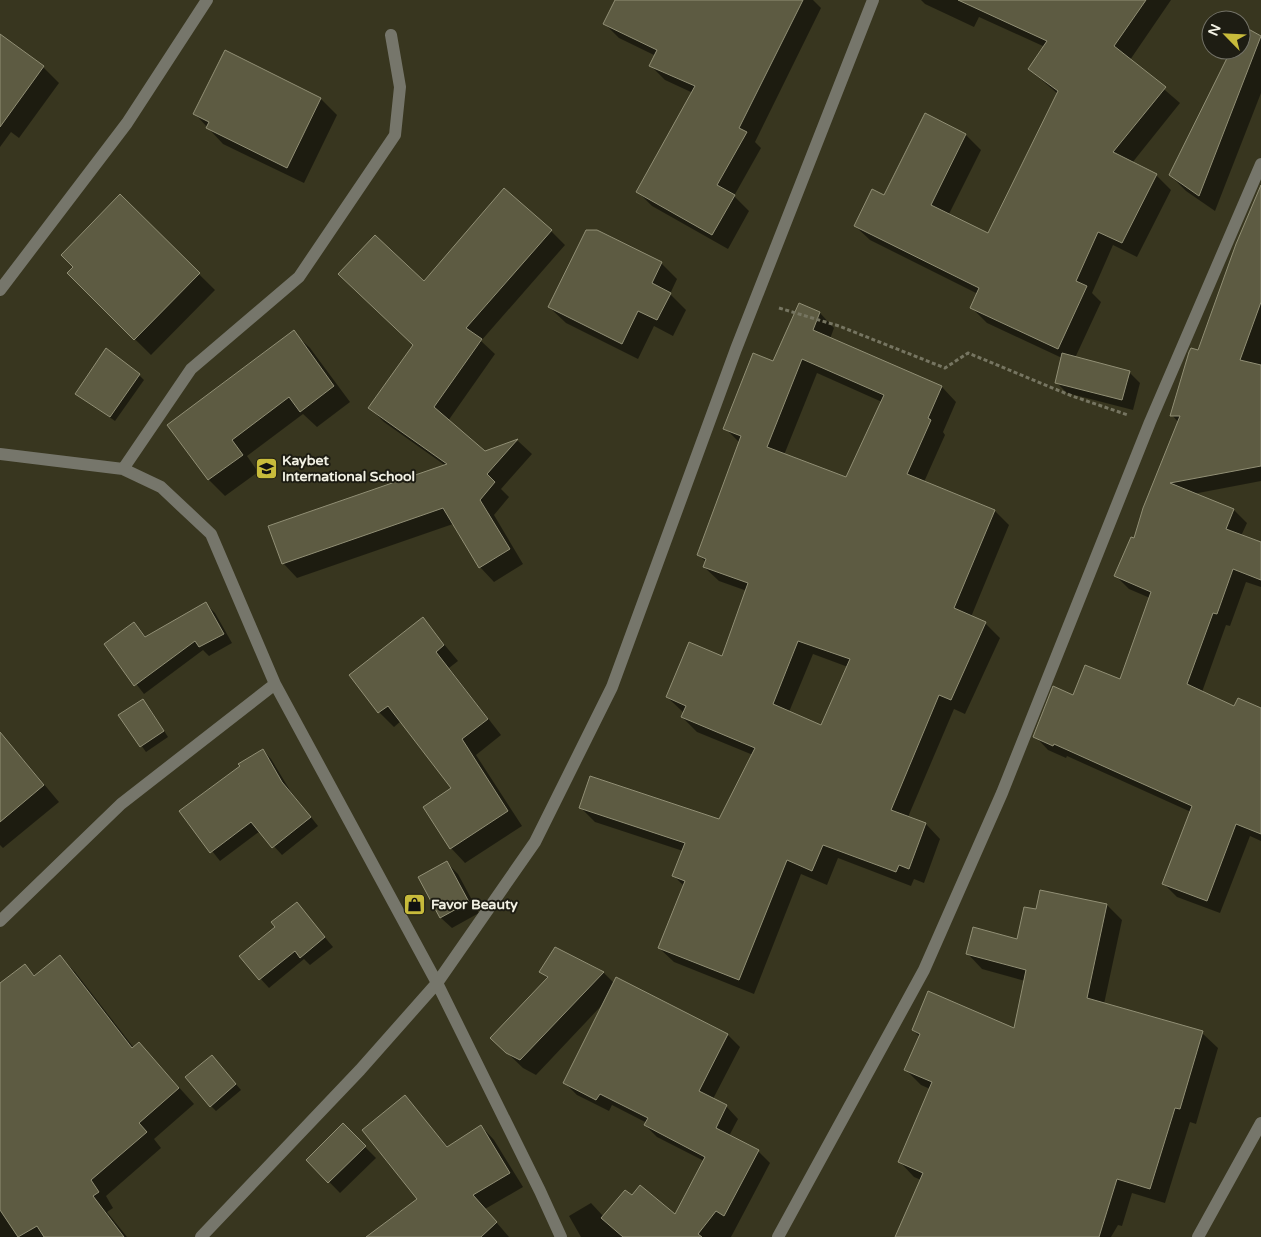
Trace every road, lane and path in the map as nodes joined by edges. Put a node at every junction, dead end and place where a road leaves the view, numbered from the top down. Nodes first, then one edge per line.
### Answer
1 (207, 0) edge
2 (873, 0) edge
3 (390, 36) dead end
4 (1261, 164) edge
5 (0, 290) edge
6 (776, 307) dead end
7 (1150, 422) junction
8 (0, 454) edge
9 (122, 469) junction
10 (275, 684) junction
11 (0, 922) edge
12 (437, 982) junction
13 (1261, 1123) edge
14 (201, 1237) edge
15 (560, 1237) edge
16 (778, 1237) edge
17 (1198, 1237) edge

1 - 5 street
2 - 12 street
3 - 9 street
4 - 7 street
6 - 7 path
7 - 16 street
8 - 9 street
9 - 10 street
10 - 11 street
10 - 12 street
12 - 14 street
12 - 15 street
13 - 17 street

